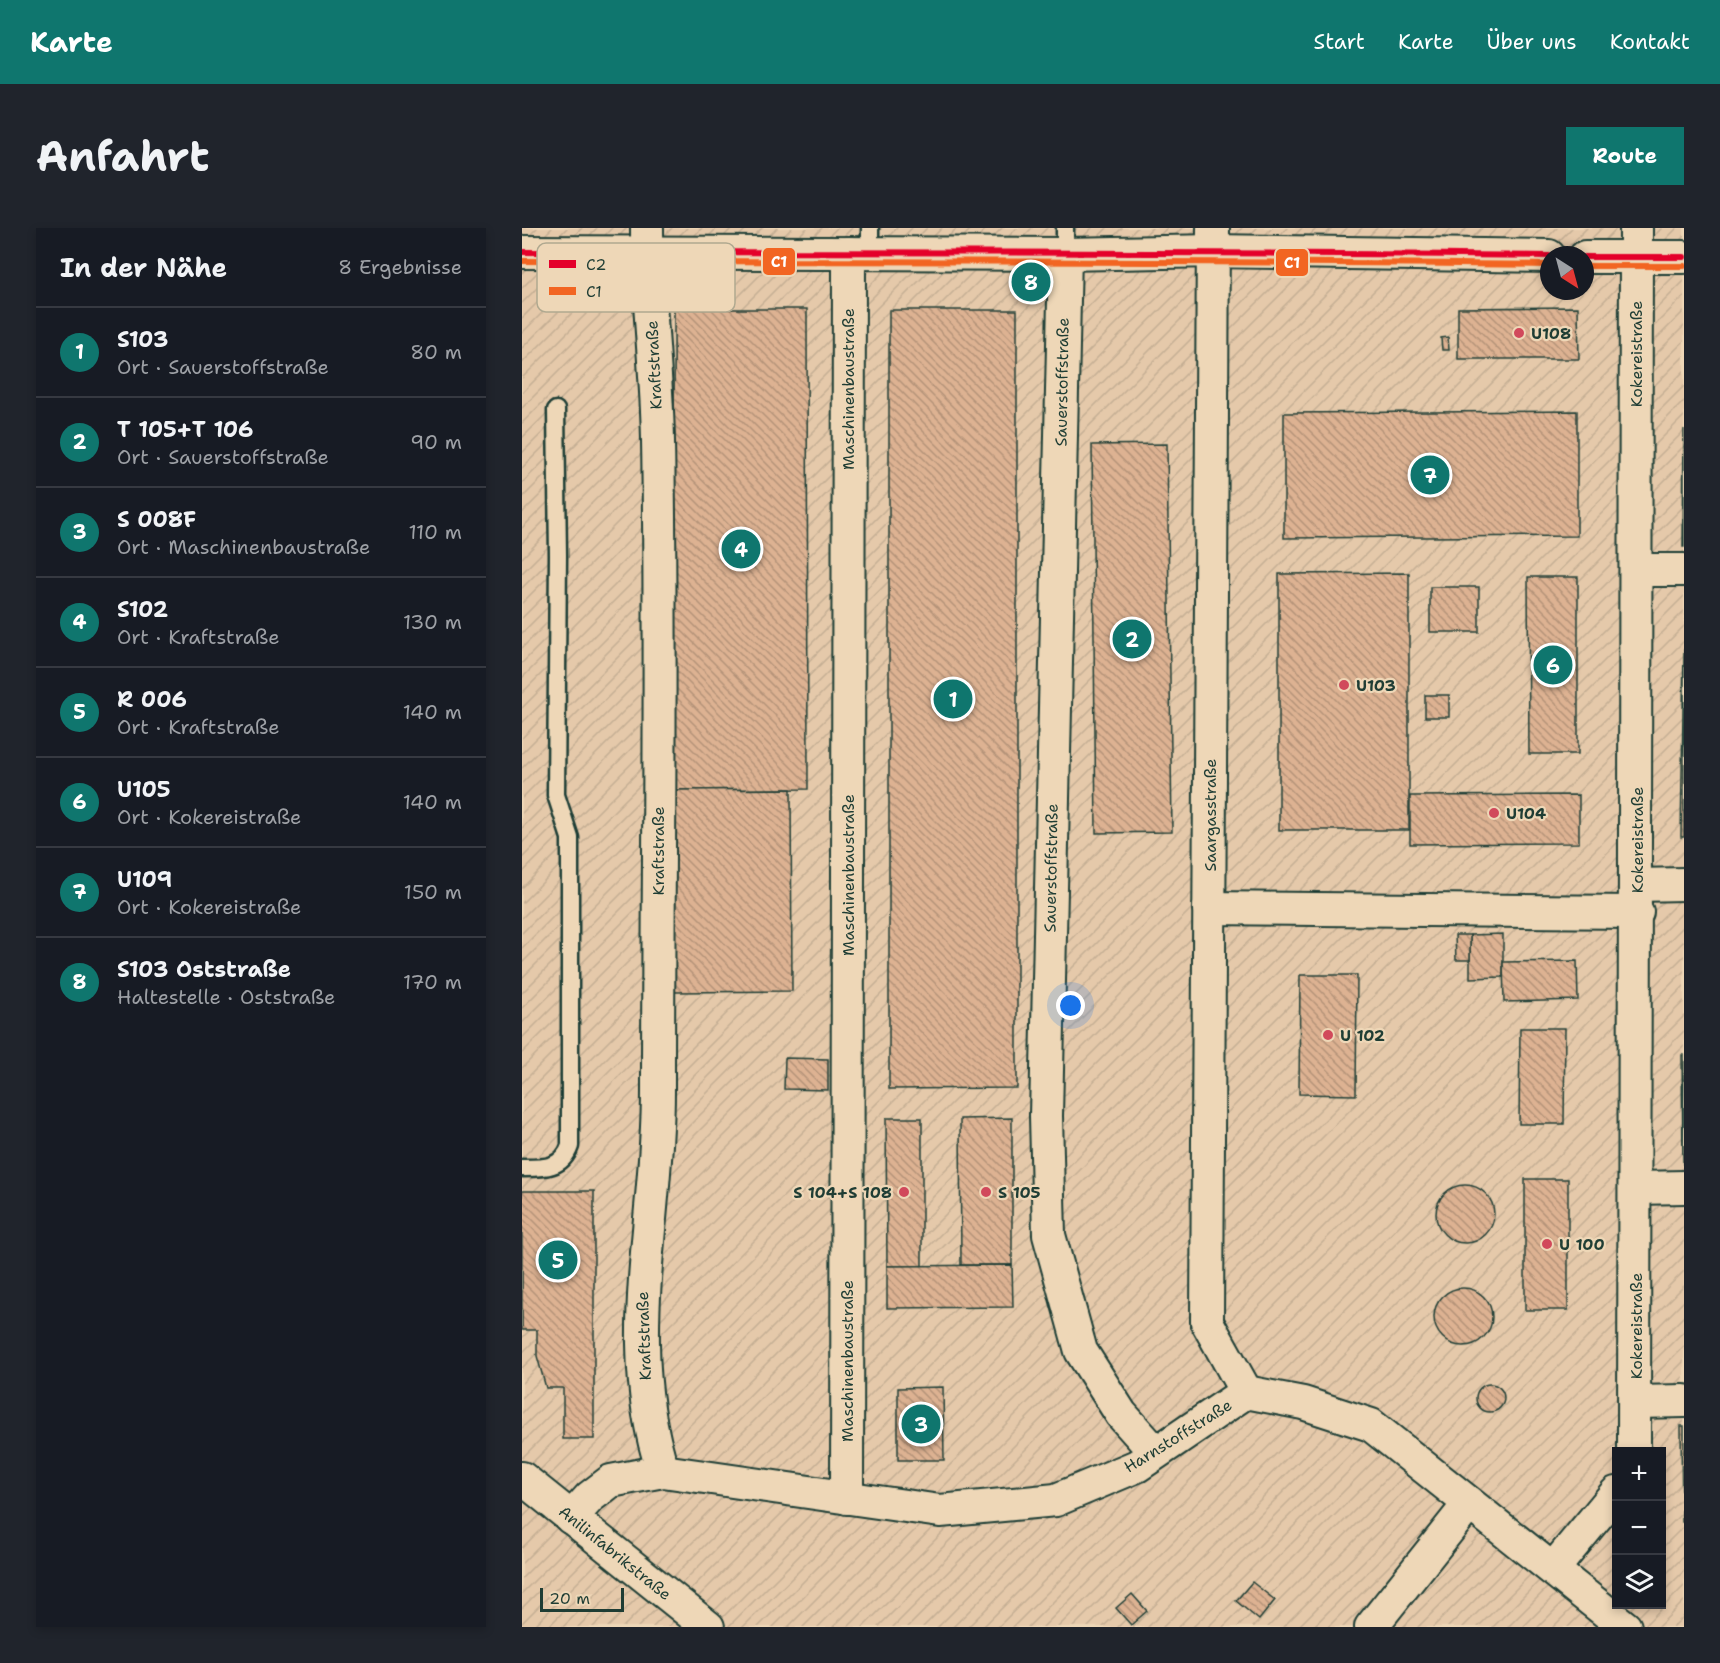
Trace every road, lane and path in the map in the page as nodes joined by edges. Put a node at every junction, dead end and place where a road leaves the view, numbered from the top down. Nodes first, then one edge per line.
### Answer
1 (647, 239) edge
2 (1213, 240) edge
3 (1065, 241) edge
4 (609, 243) edge
5 (1636, 243) edge
6 (863, 245) edge
7 (537, 250) edge
8 (522, 252) edge
9 (1594, 255) edge
10 (1540, 256) edge
11 (1684, 257) edge
12 (651, 312) edge
13 (556, 410) dead end
14 (1636, 570) junction
15 (1684, 570) edge
16 (1684, 884) edge
17 (1637, 898) junction
18 (1209, 908) junction
19 (522, 1168) edge
20 (1637, 1188) junction
21 (1684, 1188) edge
22 (1246, 1392) junction
23 (1684, 1401) edge
24 (1636, 1402) junction
25 (1634, 1447) edge
26 (1155, 1452) junction
27 (663, 1472) junction
28 (522, 1478) edge
29 (847, 1498) junction
30 (1612, 1499) edge
31 (1469, 1504) junction
32 (571, 1518) junction
33 (1553, 1569) junction
34 (708, 1627) edge
35 (1371, 1627) edge
36 (1625, 1627) edge

1 - 4 street
1 - 6 street
2 - 3 street
2 - 10 street
2 - 18 street, Saargasstraße
3 - 6 street
3 - 26 street, Sauerstoffstraße
5 - 9 street
5 - 11 street
5 - 14 street, Kokereistraße
6 - 29 street, Maschinenbaustraße
7 - 8 street
12 - 27 street, Kraftstraße
13 - 19 lane
14 - 15 street
14 - 17 street, Kokereistraße
16 - 17 street
17 - 18 street
17 - 20 street, Kokereistraße
18 - 22 street, Saargasstraße
20 - 21 street
20 - 24 street, Kokereistraße
22 - 26 street, Harnstoffstraße
22 - 31 street, Harnstoffstraße
23 - 24 street
24 - 25 street, Kokereistraße
26 - 29 street, Harnstoffstraße
27 - 29 street, Harnstoffstraße
27 - 32 street, Harnstoffstraße
28 - 32 street, Anilinfabrikstraße
30 - 33 street
31 - 33 street, Harnstoffstraße
31 - 35 street
32 - 34 street, Anilinfabrikstraße
33 - 36 street, Harnstoffstraße

